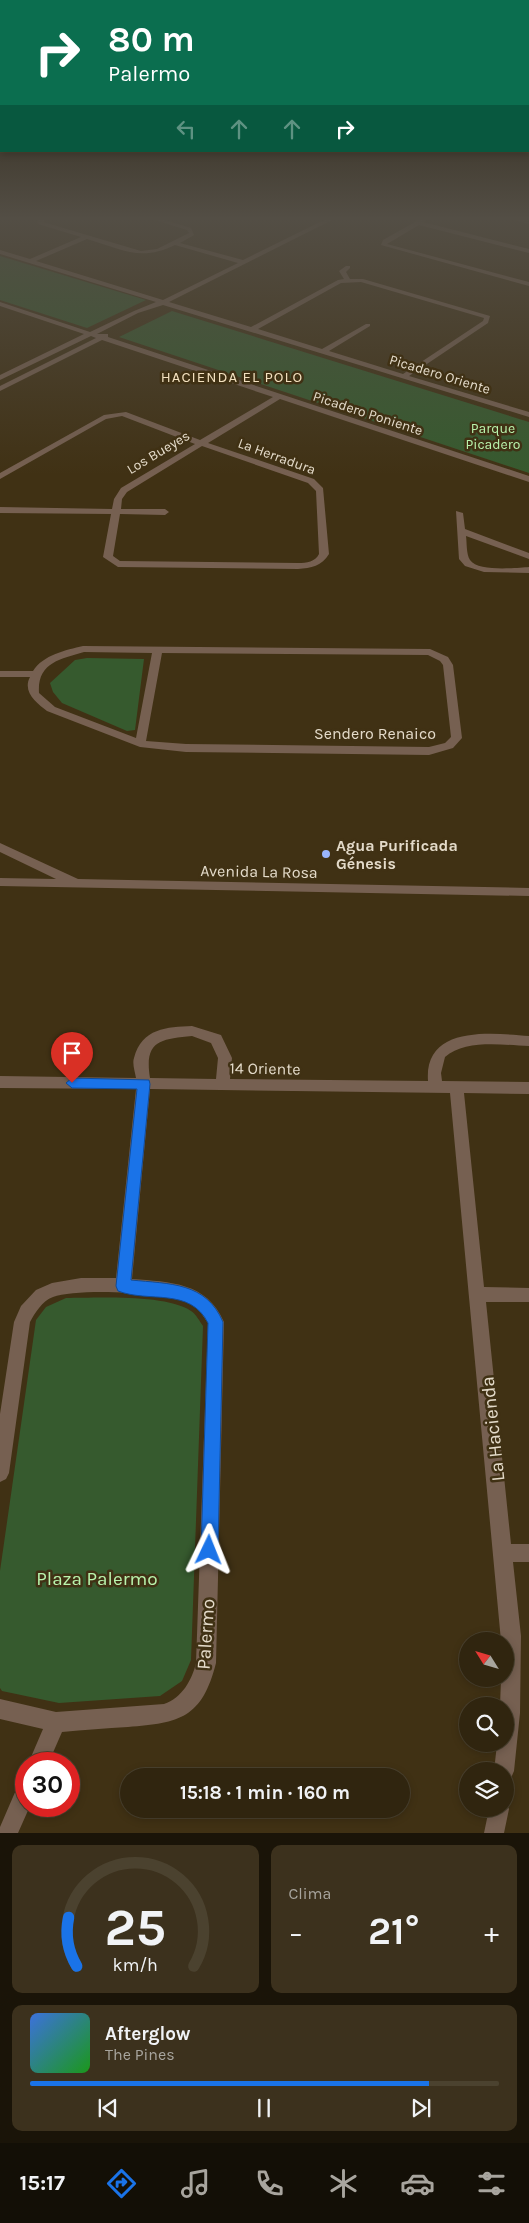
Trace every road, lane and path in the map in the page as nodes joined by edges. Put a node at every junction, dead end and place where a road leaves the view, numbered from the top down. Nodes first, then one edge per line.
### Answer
1 (0, 304) edge
2 (160, 304) edge
3 (162, 304) edge
4 (169, 304) edge
5 (300, 304) edge
6 (444, 304) edge
7 (368, 325) dead end
8 (252, 329) junction
9 (90, 334) junction
10 (102, 337) junction
11 (324, 351) junction
12 (0, 368) edge
13 (11, 372) junction
14 (404, 376) junction
15 (24, 377) junction
16 (0, 378) edge
17 (0, 389) edge
18 (278, 397) junction
19 (529, 415) edge
20 (200, 443) junction
21 (0, 476) edge
22 (529, 479) edge
23 (0, 510) edge
24 (115, 512) junction
25 (165, 512) dead end
26 (459, 513) dead end
27 (462, 531) junction
28 (529, 556) edge
29 (118, 564) joint
30 (529, 570) edge
31 (157, 651) junction
32 (0, 674) edge
33 (36, 674) junction
34 (140, 744) junction
35 (0, 847) edge
36 (0, 882) edge
37 (78, 884) junction
38 (529, 892) edge
39 (529, 1041) edge
40 (0, 1082) edge
41 (144, 1084) junction
42 (223, 1085) junction
43 (436, 1087) junction
44 (456, 1087) junction
45 (529, 1088) edge
46 (124, 1286) junction
47 (478, 1294) junction
48 (529, 1295) edge
49 (0, 1472) edge
50 (504, 1553) junction
51 (529, 1553) edge
52 (0, 1709) edge
53 (56, 1722) junction
54 (43, 1752) edge
55 (505, 1762) edge
56 (15, 1816) edge
57 (497, 1817) edge
58 (8, 1833) edge
59 (494, 1833) edge

1 - 9 street, Picadero Poniente
2 - 9 street
3 - 10 street
4 - 8 street, Picadero Oriente
5 - 8 street
6 - 14 street
7 - 11 street
8 - 11 street, Picadero Oriente
9 - 10 street, Picadero Poniente
9 - 13 street
10 - 15 street
10 - 18 street, Picadero Poniente
11 - 14 street, Picadero Oriente
12 - 13 street
13 - 15 street
13 - 16 street
14 - 19 street, Picadero Oriente
15 - 17 street
18 - 20 street, Los Bueyes
18 - 22 street, Picadero Poniente
20 - 21 street, La Herradura
20 - 24 street, Los Bueyes
20 - 29 street, La Herradura
23 - 24 street
24 - 25 street
24 - 29 street, Los Bueyes
26 - 27 street
27 - 28 street
27 - 30 street
31 - 33 street, Sendero Renaico
31 - 34 street
31 - 34 street, Sendero Renaico
32 - 33 street
33 - 34 street, Sendero Renaico
35 - 37 street, Avenida La Rosa
36 - 37 street, Avenida La Rosa
37 - 38 street, Avenida La Rosa
39 - 43 street
40 - 41 street, 14 Oriente
41 - 42 street, 14 Oriente
41 - 42 street
41 - 46 street
42 - 43 street, 14 Oriente
43 - 44 street, 14 Oriente
44 - 45 street, 14 Oriente
44 - 47 street, La Hacienda
46 - 49 street, Palermo
46 - 53 street, Palermo
47 - 48 street
47 - 50 street, La Hacienda
50 - 51 street
50 - 55 street, La Hacienda
52 - 53 street, Palermo
53 - 54 street
56 - 58 street
57 - 59 street

